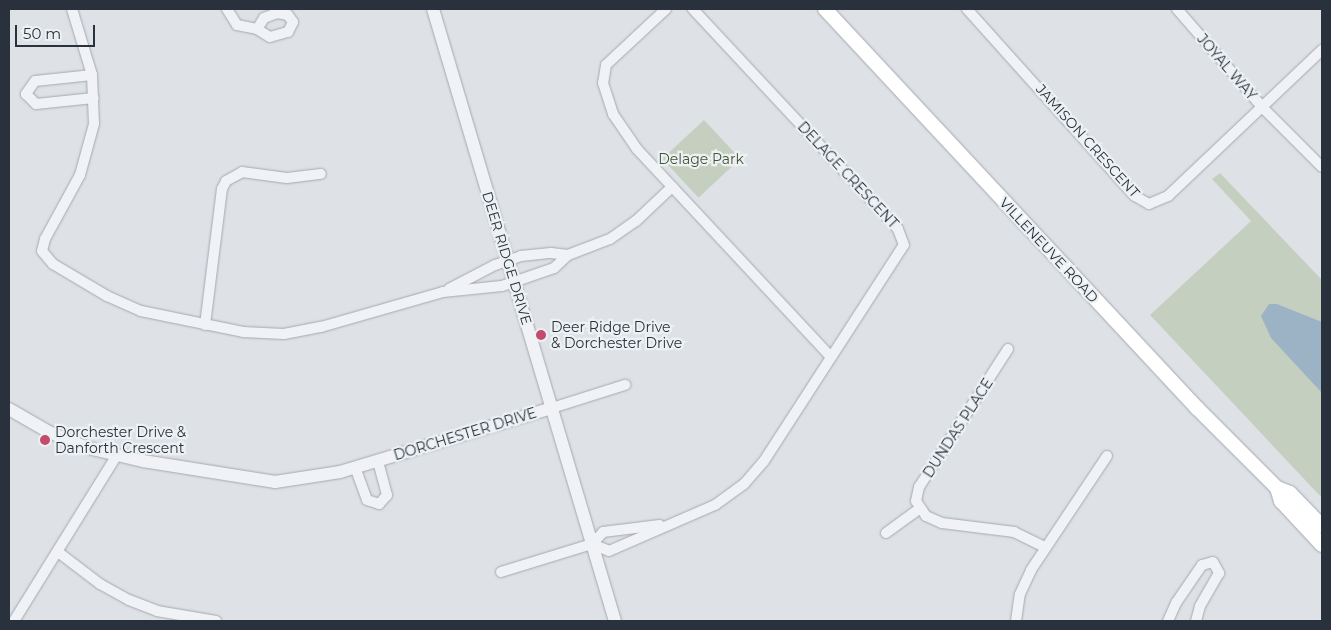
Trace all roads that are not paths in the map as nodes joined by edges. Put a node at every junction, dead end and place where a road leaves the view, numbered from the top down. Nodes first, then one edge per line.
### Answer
1 (72, 9) edge
2 (227, 9) edge
3 (433, 9) edge
4 (666, 9) edge
5 (693, 9) edge
6 (825, 9) edge
7 (967, 9) edge
8 (1177, 9) edge
9 (257, 29) dead end
10 (1322, 50) edge
11 (92, 75) junction
12 (94, 98) junction
13 (1263, 108) junction
14 (1322, 167) edge
15 (321, 174) dead end
16 (672, 187) junction
17 (568, 256) junction
18 (508, 260) junction
19 (514, 283) junction
20 (443, 292) junction
21 (205, 325) junction
22 (1008, 349) dead end
23 (831, 358) junction
24 (625, 385) dead end
25 (552, 408) junction
26 (9, 409) edge
27 (117, 455) junction
28 (1106, 456) dead end
29 (378, 461) junction
30 (356, 467) junction
31 (1277, 488) junction
32 (919, 509) junction
33 (664, 525) junction
34 (1322, 526) edge
35 (886, 532) dead end
36 (592, 544) junction
37 (1322, 545) edge
38 (1045, 547) junction
39 (58, 552) junction
40 (501, 572) dead end
41 (14, 621) edge
42 (216, 621) edge
43 (615, 621) edge
44 (1016, 621) edge
45 (1168, 621) edge
46 (1196, 621) edge

1 - 11 street
2 - 9 street
3 - 18 street, DEER RIDGE DRIVE
4 - 16 street
5 - 23 street, DELAGE CRESCENT
6 - 31 main road, VILLENEUVE ROAD
7 - 13 street, JAMISON CRESCENT
8 - 13 street, JOYAL WAY
10 - 13 street, JOYAL WAY
11 - 12 street
11 - 12 street
12 - 21 street
13 - 14 street
15 - 21 street
16 - 17 street
16 - 23 street
17 - 18 street
17 - 19 street
18 - 19 street, DEER RIDGE DRIVE
18 - 20 street
19 - 20 street
19 - 25 street, DEER RIDGE DRIVE
20 - 21 street
22 - 32 street, DUNDAS PLACE
23 - 33 street, DELAGE CRESCENT
24 - 25 street
25 - 29 street, DORCHESTER DRIVE
25 - 36 street, DEER RIDGE DRIVE
26 - 27 street, DORCHESTER DRIVE
27 - 30 street, DORCHESTER DRIVE
27 - 39 street
28 - 38 street
29 - 30 street, DORCHESTER DRIVE
29 - 30 street, DORCHESTER DRIVE
31 - 34 main road, VILLENEUVE ROAD
31 - 37 main road, VILLENEUVE ROAD
32 - 35 street
32 - 38 street
33 - 36 street, DELAGE CRESCENT
33 - 36 street, DELAGE CRESCENT
36 - 40 street
36 - 43 street, DEER RIDGE DRIVE
38 - 44 street
39 - 41 street
39 - 42 street
45 - 46 street

